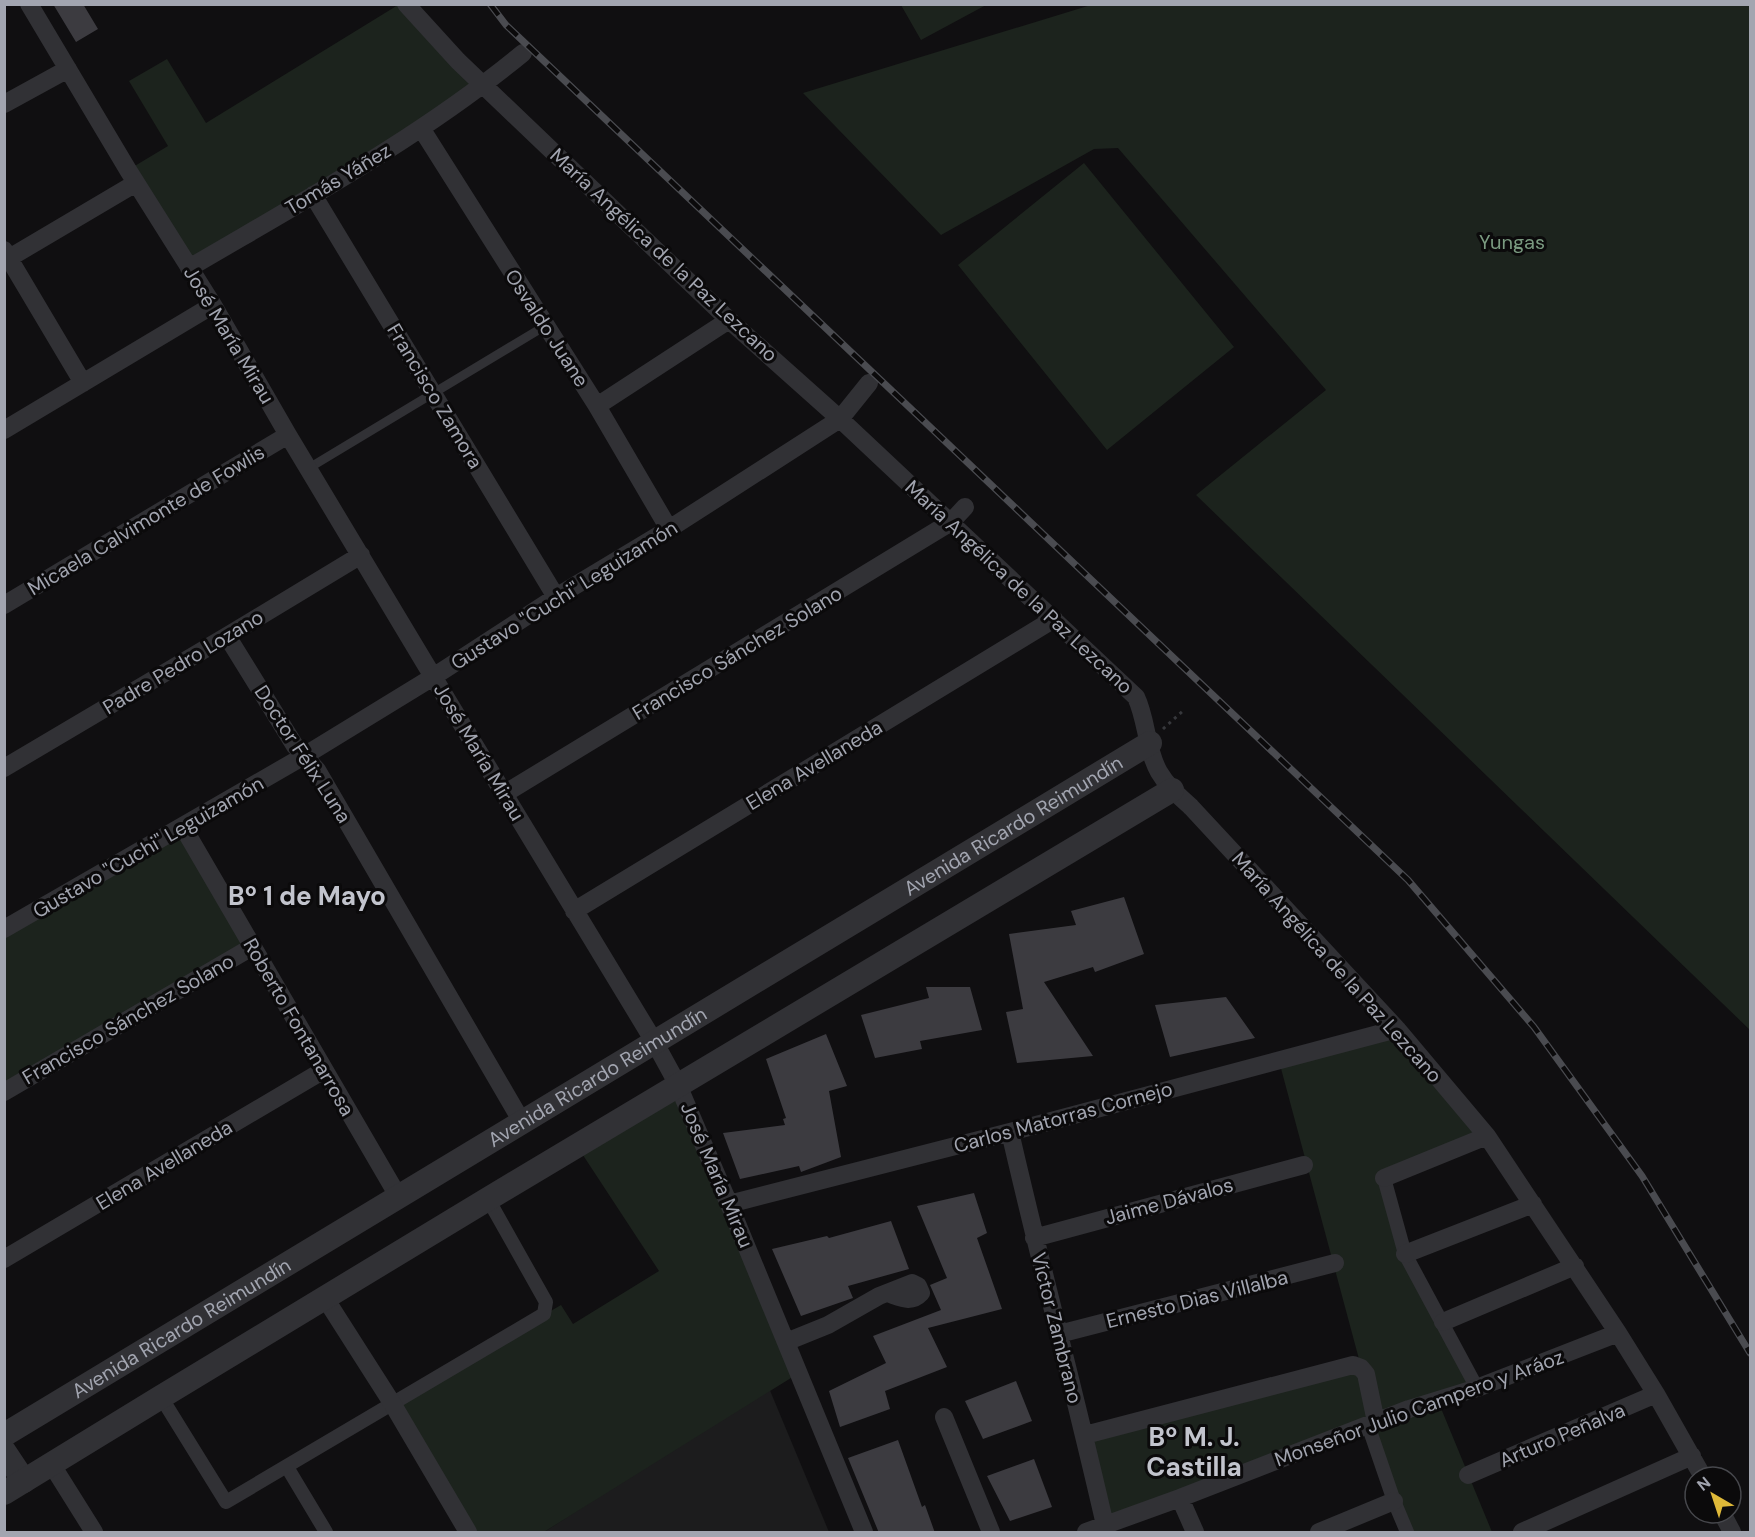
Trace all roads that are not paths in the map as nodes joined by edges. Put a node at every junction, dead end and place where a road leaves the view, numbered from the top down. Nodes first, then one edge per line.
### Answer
1 (29, 4) edge
2 (406, 4) edge
3 (524, 53) dead end
4 (68, 69) junction
5 (484, 85) junction
6 (4, 104) edge
7 (421, 128) junction
8 (136, 183) junction
9 (313, 195) junction
10 (6, 256) edge
11 (189, 268) junction
12 (213, 305) junction
13 (729, 320) junction
14 (545, 326) junction
15 (83, 383) junction
16 (869, 383) dead end
17 (434, 393) junction
18 (597, 406) junction
19 (840, 419) junction
20 (4, 430) edge
21 (288, 435) junction
22 (309, 468) junction
23 (965, 507) dead end
24 (951, 522) junction
25 (669, 530) junction
26 (361, 555) junction
27 (556, 597) junction
28 (4, 605) edge
29 (1054, 619) junction
30 (227, 636) junction
31 (433, 677) junction
32 (1150, 743) junction
33 (304, 756) junction
34 (4, 768) edge
35 (1172, 790) junction
36 (504, 794) junction
37 (183, 827) junction
38 (574, 911) junction
39 (4, 929) edge
40 (252, 947) junction
41 (1397, 1029) junction
42 (655, 1043) junction
43 (324, 1070) junction
44 (678, 1085) junction
45 (4, 1092) edge
46 (522, 1122) junction
47 (1010, 1132) junction
48 (1487, 1136) junction
49 (1304, 1165) dead end
50 (1384, 1178) joint
51 (398, 1196) junction
52 (488, 1199) junction
53 (729, 1204) junction
54 (1533, 1204) junction
55 (1034, 1238) junction
56 (1406, 1254) junction
57 (4, 1259) edge
58 (1335, 1263) dead end
59 (1575, 1266) junction
60 (887, 1293) dead end
61 (325, 1298) junction
62 (1443, 1322) junction
63 (1618, 1333) junction
64 (1059, 1334) junction
65 (786, 1342) junction
66 (1477, 1388) junction
67 (1656, 1395) junction
68 (161, 1396) junction
69 (392, 1403) junction
70 (944, 1417) dead end
71 (1372, 1423) junction
72 (4, 1435) edge
73 (1085, 1436) junction
74 (4, 1451) edge
75 (1692, 1456) junction
76 (52, 1465) junction
77 (1697, 1465) edge
78 (287, 1467) junction
79 (1468, 1475) dead end
80 (14, 1487) edge
81 (1180, 1498) junction
82 (1394, 1501) junction
83 (1105, 1525) junction
84 (325, 1532) edge
85 (94, 1533) edge
86 (468, 1533) edge
87 (864, 1533) edge
88 (991, 1533) edge
89 (1086, 1533) edge
90 (1195, 1533) edge
91 (1319, 1533) edge
92 (1407, 1533) edge
93 (1522, 1533) edge

1 - 4 street, José María Mirau
2 - 5 street, María Angélica de la Paz Lezcano
3 - 5 street, Tomás Yáñez
4 - 6 street
4 - 8 street, José María Mirau
5 - 7 street, Tomás Yáñez
5 - 13 street, María Angélica de la Paz Lezcano
7 - 9 street, Tomás Yáñez
7 - 14 street, Osvaldo Juane
8 - 10 street
8 - 11 street, José María Mirau
9 - 11 street, Tomás Yáñez
9 - 17 street, Francisco Zamora
10 - 15 street
11 - 12 street, José María Mirau
12 - 15 street
12 - 21 street, José María Mirau
13 - 18 street
13 - 19 street, María Angélica de la Paz Lezcano
14 - 17 lane
14 - 18 street, Osvaldo Juane
15 - 20 street
16 - 19 street, Gustavo "Cuchi" Leguizamón
17 - 22 lane
17 - 27 street, Francisco Zamora
18 - 25 street, Osvaldo Juane
19 - 24 street, María Angélica de la Paz Lezcano
19 - 25 street, Gustavo "Cuchi" Leguizamón
21 - 22 street, José María Mirau
21 - 28 street, Micaela Calvimonte de Fowlis
22 - 26 street, José María Mirau
23 - 24 street, Francisco Sánchez Solano
24 - 29 street, María Angélica de la Paz Lezcano
24 - 36 street, Francisco Sánchez Solano
25 - 27 street, Gustavo "Cuchi" Leguizamón
26 - 30 street, Padre Pedro Lozano
26 - 31 street, José María Mirau
27 - 31 street, Gustavo "Cuchi" Leguizamón
29 - 32 street, María Angélica de la Paz Lezcano
29 - 38 street, Elena Avellaneda
30 - 33 street, Doctor Félix Luna
30 - 34 street, Padre Pedro Lozano
31 - 33 street, Gustavo "Cuchi" Leguizamón
31 - 36 street, José María Mirau
32 - 35 street, María Angélica de la Paz Lezcano
32 - 42 street, Avenida Ricardo Reimundín
33 - 37 street, Gustavo "Cuchi" Leguizamón
33 - 46 street, Doctor Félix Luna
35 - 41 street, María Angélica de la Paz Lezcano
35 - 44 street
36 - 38 street, José María Mirau
37 - 39 street, Gustavo "Cuchi" Leguizamón
37 - 40 street, Roberto Fontanarrosa
38 - 42 street, José María Mirau
40 - 43 street, Roberto Fontanarrosa
40 - 45 street, Francisco Sánchez Solano
41 - 47 street, Carlos Matorras Cornejo
41 - 48 street, María Angélica de la Paz Lezcano
42 - 44 street, José María Mirau
42 - 46 street, Avenida Ricardo Reimundín
43 - 51 street, Roberto Fontanarrosa
43 - 57 street, Elena Avellaneda
44 - 52 street
44 - 53 street, José María Mirau
46 - 51 street, Avenida Ricardo Reimundín
47 - 53 street, Carlos Matorras Cornejo
47 - 55 street, Víctor Zambrano
48 - 50 street
48 - 54 street, María Angélica de la Paz Lezcano
49 - 55 street, Jaime Dávalos
50 - 56 street
51 - 72 street, Avenida Ricardo Reimundín
52 - 61 street
52 - 69 street
53 - 65 street, José María Mirau
54 - 56 street
54 - 59 street, María Angélica de la Paz Lezcano
55 - 64 street, Víctor Zambrano
56 - 62 street
58 - 64 street, Ernesto Dias Villalba
59 - 62 street
59 - 63 street, María Angélica de la Paz Lezcano
60 - 65 street
61 - 68 street
61 - 69 street
62 - 66 street
63 - 66 street, Monseñor Julio Campero y Aráoz
63 - 67 street, María Angélica de la Paz Lezcano
64 - 73 street, Víctor Zambrano
65 - 87 street, José María Mirau
66 - 71 street, Monseñor Julio Campero y Aráoz
67 - 75 street, María Angélica de la Paz Lezcano
67 - 79 street, Arturo Peñalva
68 - 76 street
68 - 78 street
69 - 78 street
69 - 86 street
70 - 88 street
71 - 73 street
71 - 81 street, Monseñor Julio Campero y Aráoz
71 - 82 street
73 - 83 street, Víctor Zambrano
74 - 80 street
75 - 77 street, María Angélica de la Paz Lezcano
75 - 93 street
76 - 80 street
76 - 85 street
78 - 84 street
81 - 83 street, Monseñor Julio Campero y Aráoz
81 - 90 street
82 - 91 street
82 - 92 street
83 - 89 street, Monseñor Julio Campero y Aráoz

